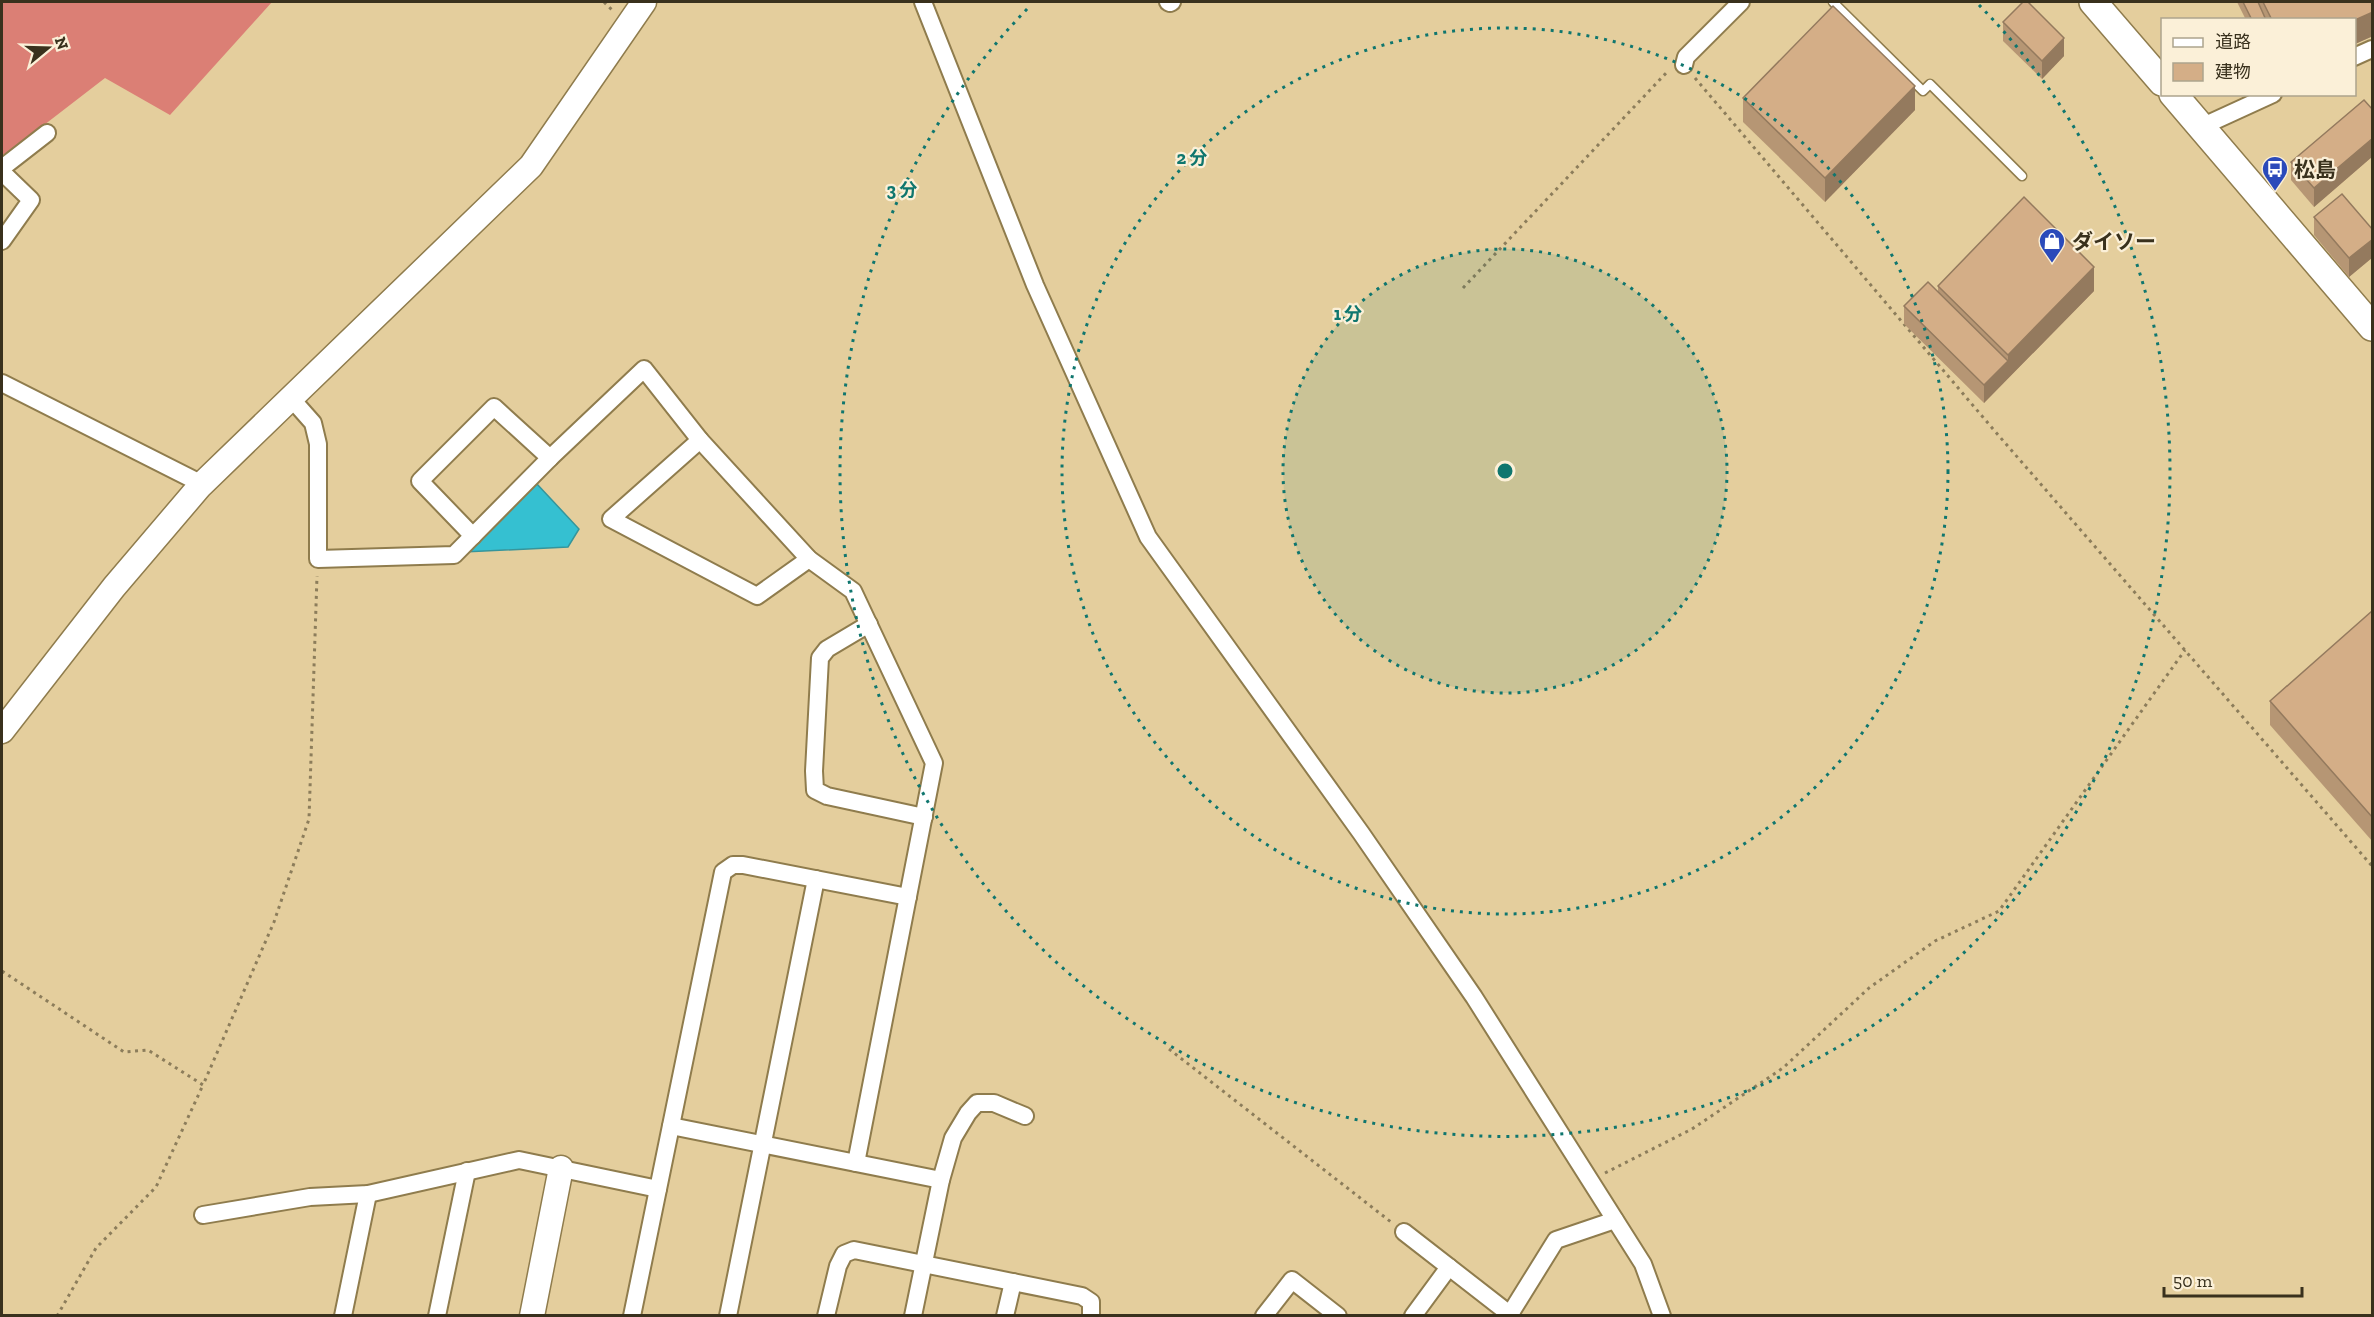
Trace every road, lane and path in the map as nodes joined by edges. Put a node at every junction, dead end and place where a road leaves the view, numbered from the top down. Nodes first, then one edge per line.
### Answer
1 (644, 2) edge
2 (923, 2) edge
3 (1741, 2) edge
4 (1833, 2) edge
5 (2093, 2) edge
6 (2373, 49) edge
7 (2356, 57) edge
8 (1684, 65) junction
9 (2161, 80) edge
10 (2175, 96) edge
11 (2269, 96) edge
12 (2201, 128) junction
13 (47, 133) dead end
14 (2, 170) edge
15 (2022, 176) dead end
16 (2, 241) edge
17 (1463, 288) dead end
18 (2373, 327) edge
19 (2, 383) edge
20 (290, 398) junction
21 (700, 440) junction
22 (550, 458) junction
23 (202, 484) junction
24 (473, 536) junction
25 (318, 559) junction
26 (809, 559) junction
27 (869, 624) junction
28 (2186, 650) junction
29 (2, 731) edge
30 (924, 817) junction
31 (2373, 866) edge
32 (816, 879) junction
33 (908, 897) junction
34 (2, 971) edge
35 (1169, 1049) dead end
36 (203, 1085) junction
37 (1025, 1116) dead end
38 (671, 1126) junction
39 (762, 1144) junction
40 (856, 1163) junction
41 (561, 1168) junction
42 (467, 1172) junction
43 (941, 1180) junction
44 (1591, 1180) junction
45 (658, 1189) junction
46 (368, 1194) junction
47 (203, 1215) dead end
48 (1615, 1220) junction
49 (1404, 1232) joint
50 (924, 1264) junction
51 (1449, 1267) junction
52 (1012, 1282) junction
53 (1511, 1315) edge
54 (57, 1316) edge
55 (343, 1316) edge
56 (437, 1316) edge
57 (532, 1316) edge
58 (632, 1316) edge
59 (728, 1316) edge
60 (826, 1316) edge
61 (913, 1316) edge
62 (1005, 1316) edge
63 (1091, 1316) edge
64 (1264, 1316) edge
65 (1338, 1316) edge
66 (1413, 1316) edge
67 (1662, 1316) edge

1 - 20 street
2 - 44 street
3 - 8 street
4 - 15 lane
5 - 9 main road
6 - 7 street
8 - 17 path
8 - 28 path
10 - 12 main road
11 - 12 street
12 - 18 main road
13 - 14 street
14 - 16 street
19 - 23 street
20 - 23 street
20 - 25 street
21 - 22 street
21 - 26 street
21 - 26 street
22 - 24 street
22 - 24 street
23 - 29 street
24 - 25 street
25 - 36 path
26 - 27 street
27 - 30 street
27 - 30 street
28 - 31 path
28 - 44 path
30 - 33 street
32 - 33 street
32 - 38 street
32 - 39 street
33 - 40 street
34 - 36 path
35 - 49 path
36 - 54 path
37 - 43 street
38 - 39 street
38 - 45 street
39 - 40 street
39 - 59 street
40 - 43 street
41 - 42 street
41 - 45 street
41 - 57 street
42 - 46 street
42 - 56 street
43 - 50 street
44 - 48 street
45 - 58 street
46 - 47 street
46 - 55 street
48 - 53 street
48 - 67 street
49 - 51 street
50 - 52 street
50 - 60 street
50 - 61 street
51 - 53 street
51 - 66 street
52 - 62 street
52 - 63 street
64 - 65 street

